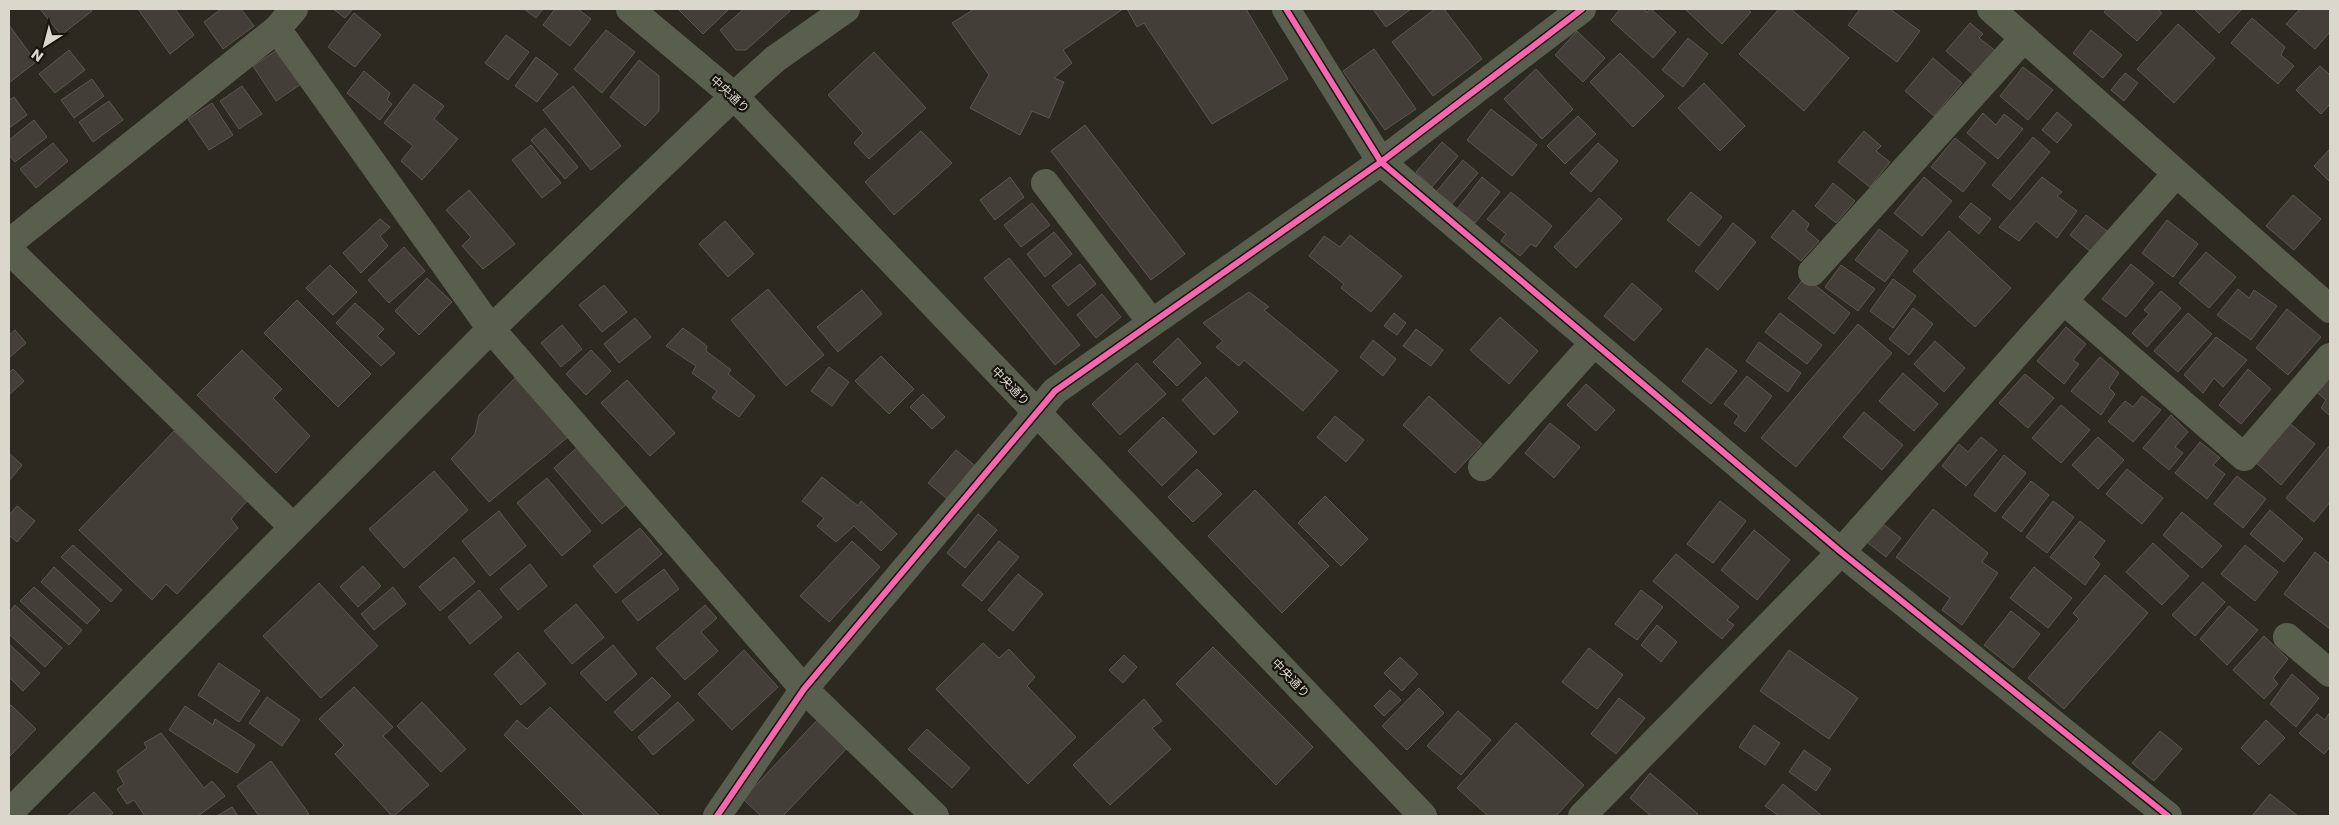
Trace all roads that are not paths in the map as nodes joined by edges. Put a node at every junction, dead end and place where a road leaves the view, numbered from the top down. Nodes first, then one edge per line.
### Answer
1 (294, 9) edge
2 (630, 9) edge
3 (846, 9) edge
4 (1286, 9) edge
5 (1582, 9) edge
6 (1991, 9) edge
7 (277, 30) junction
8 (2024, 38) junction
9 (734, 96) junction
10 (1381, 162) junction
11 (2176, 174) junction
12 (1045, 183) dead end
13 (9, 243) edge
14 (9, 250) edge
15 (1812, 272) dead end
16 (2064, 301) junction
17 (2330, 309) edge
18 (1152, 323) junction
19 (491, 329) junction
20 (1594, 343) junction
21 (2330, 357) edge
22 (1037, 413) junction
23 (1482, 467) dead end
24 (293, 527) junction
25 (1841, 552) junction
26 (2287, 637) dead end
27 (2330, 673) edge
28 (804, 689) junction
29 (9, 813) edge
30 (717, 816) edge
31 (935, 816) edge
32 (1423, 816) edge
33 (1582, 816) edge
34 (2168, 816) edge

1 - 7 street
2 - 9 street, 中央通り
3 - 9 street
4 - 10 street
5 - 10 street
6 - 8 street
7 - 13 street
7 - 19 street
8 - 11 street
8 - 15 street
9 - 19 street
9 - 22 street, 中央通り
10 - 18 street
10 - 20 street
11 - 16 street
11 - 17 street
12 - 18 street
14 - 24 street
16 - 21 street
16 - 25 street
18 - 22 street
19 - 24 street
19 - 28 street
20 - 23 street
20 - 25 street
22 - 28 street
22 - 32 street, 中央通り
24 - 29 street
25 - 33 street
25 - 34 street
26 - 27 street
28 - 30 street
28 - 31 street

